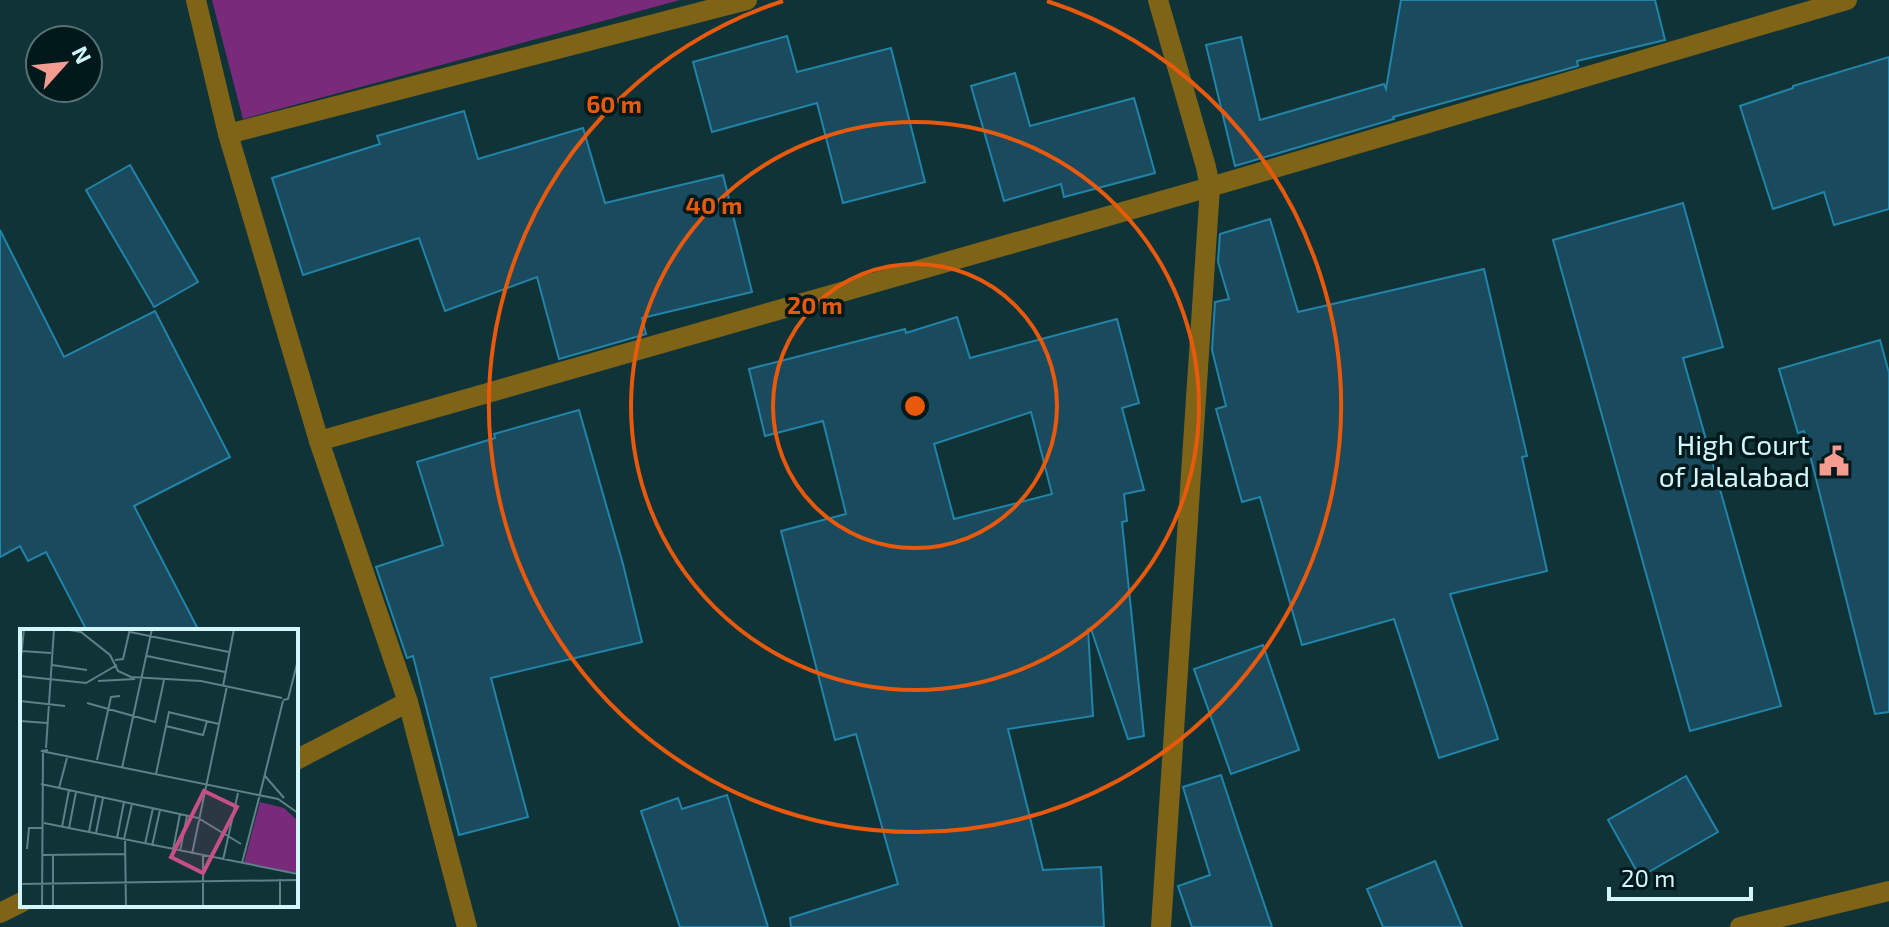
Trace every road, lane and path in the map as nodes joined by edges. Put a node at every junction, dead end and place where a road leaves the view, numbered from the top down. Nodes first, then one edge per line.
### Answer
1 (196, 0) edge
2 (747, 0) edge
3 (1158, 0) edge
4 (1847, 0) edge
5 (228, 134) junction
6 (1210, 187) junction
7 (319, 441) junction
8 (408, 702) junction
9 (298, 759) edge
10 (1889, 891) edge
11 (20, 903) edge
12 (0, 913) edge
13 (467, 927) edge
14 (1161, 927) edge
15 (1740, 927) edge

1 - 5 street
2 - 5 street
3 - 6 street
4 - 6 street
5 - 7 street
6 - 7 street
6 - 14 street
7 - 8 street
8 - 9 street
8 - 13 street
10 - 15 street
11 - 12 street

